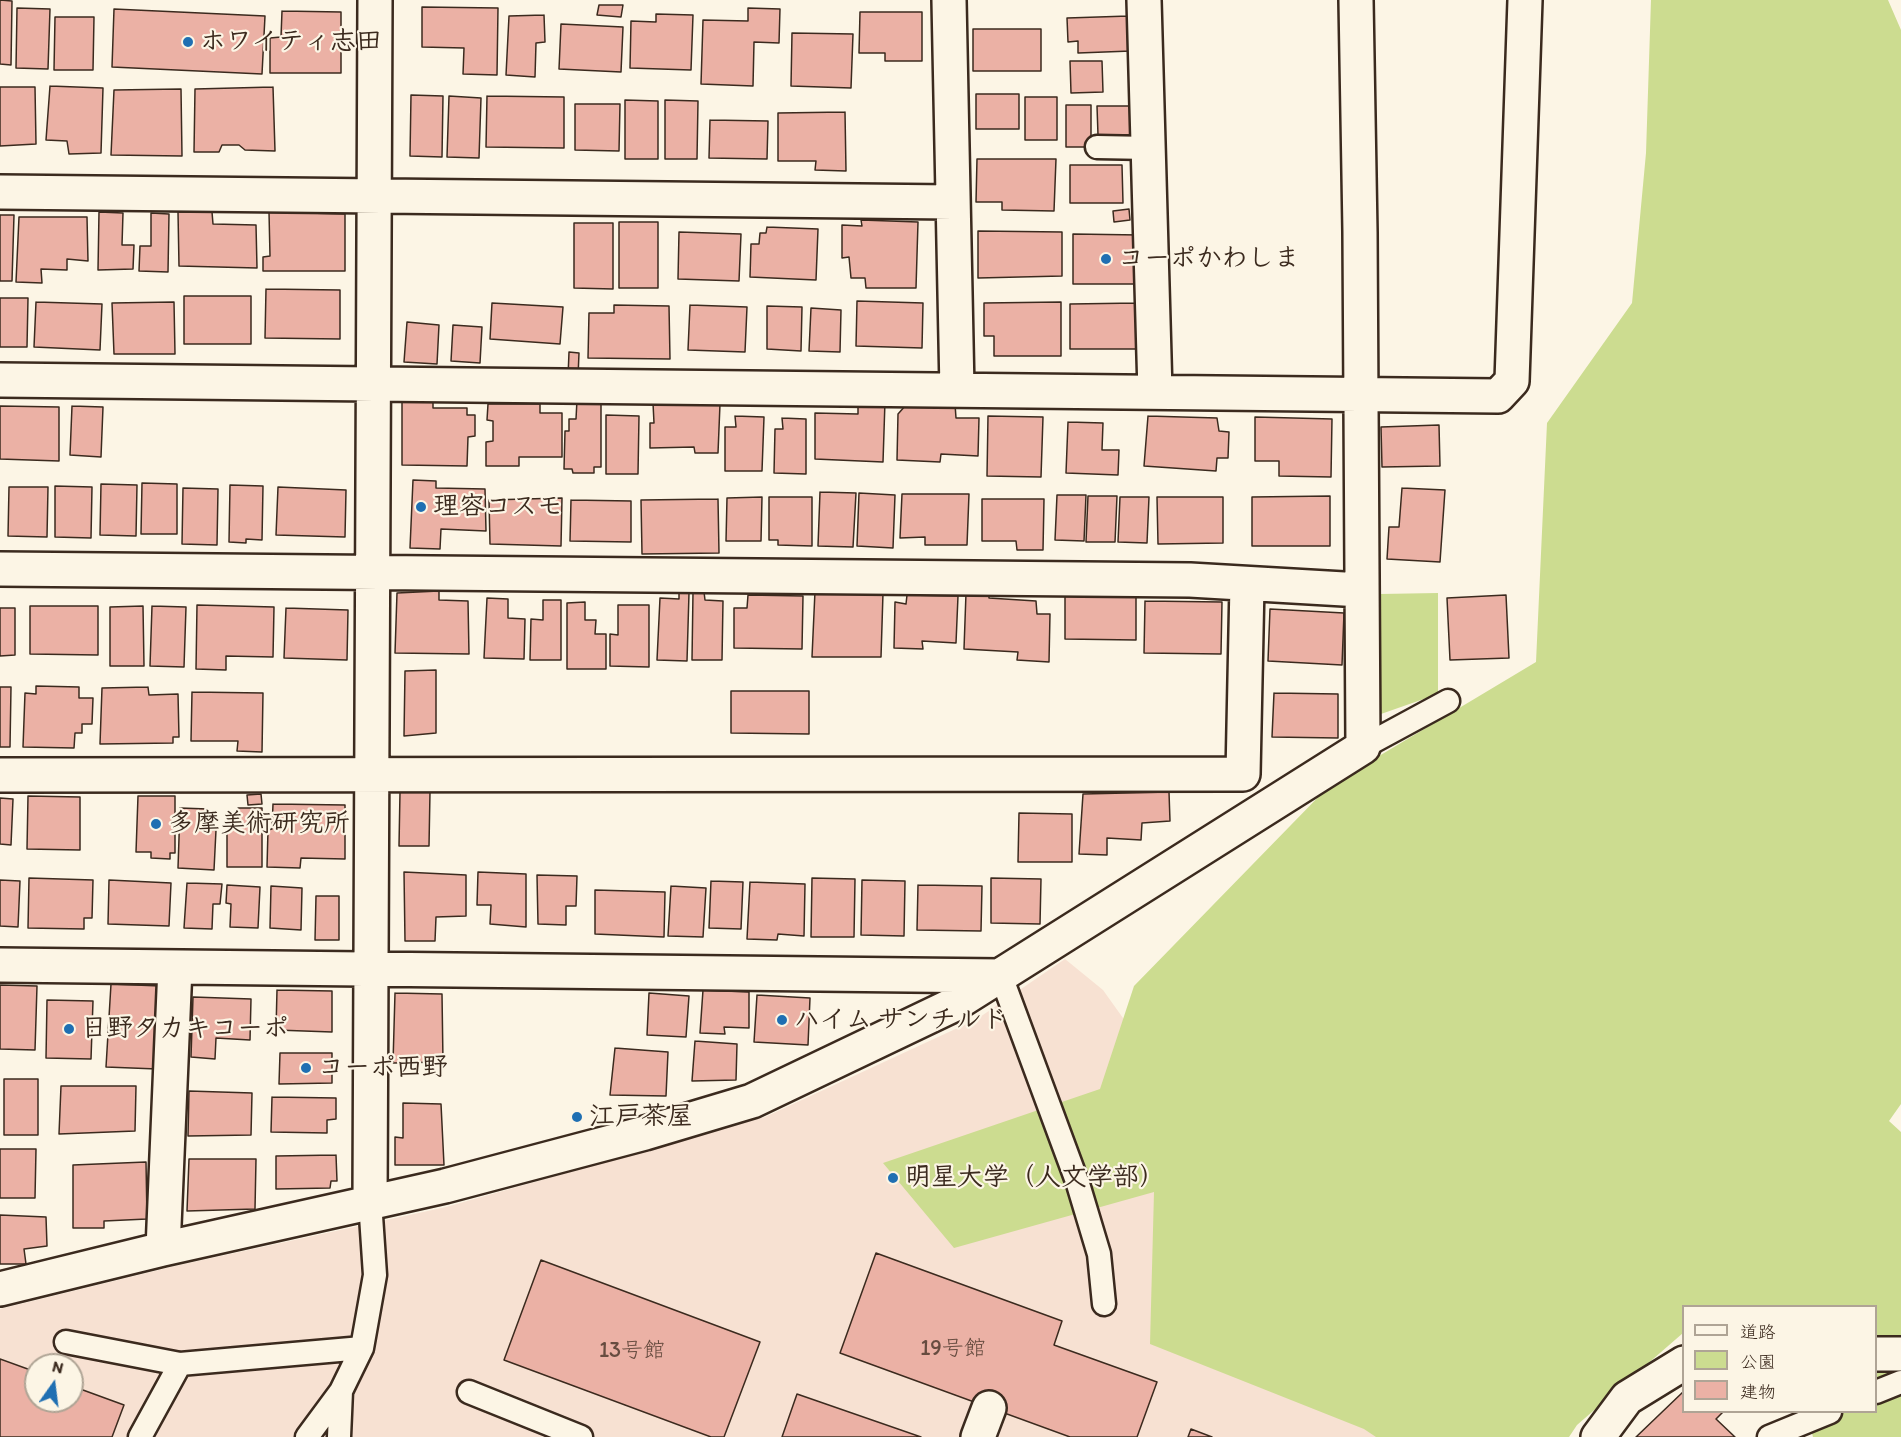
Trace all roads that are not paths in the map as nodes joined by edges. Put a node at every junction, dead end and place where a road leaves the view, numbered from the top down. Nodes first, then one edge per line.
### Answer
1 (375, 0) edge
2 (949, 0) edge
3 (1144, 0) edge
4 (1356, 0) edge
5 (1525, 0) edge
6 (1097, 147) dead end
7 (1149, 148) junction
8 (0, 192) edge
9 (375, 196) junction
10 (953, 202) junction
11 (0, 380) edge
12 (374, 383) junction
13 (957, 390) junction
14 (1155, 392) junction
15 (1361, 395) junction
16 (0, 569) edge
17 (373, 571) junction
18 (1247, 584) junction
19 (1361, 590) junction
20 (1448, 701) dead end
21 (1363, 747) junction
22 (0, 775) edge
23 (372, 775) junction
24 (0, 965) edge
25 (175, 967) junction
26 (371, 969) junction
27 (1000, 976) junction
28 (370, 1202) junction
29 (163, 1249) junction
30 (0, 1289) edge
31 (1104, 1304) dead end
32 (66, 1342) dead end
33 (363, 1348) junction
34 (1877, 1354) edge
35 (1901, 1354) edge
36 (180, 1364) junction
37 (1682, 1364) edge
38 (1901, 1382) edge
39 (341, 1391) junction
40 (1877, 1391) edge
41 (469, 1392) dead end
42 (1828, 1413) edge
43 (140, 1437) edge
44 (307, 1437) edge
45 (339, 1437) edge
46 (581, 1437) edge
47 (1598, 1437) edge
48 (1769, 1437) edge

1 - 9 street
2 - 10 street
3 - 7 street
4 - 15 street
5 - 15 street
6 - 7 lane
7 - 14 street
8 - 9 street
9 - 10 street
9 - 12 street
10 - 13 street
11 - 12 street
12 - 13 street
12 - 17 street
13 - 14 street
14 - 15 street
15 - 19 street
16 - 17 street
17 - 18 street
17 - 23 street
18 - 19 street
18 - 23 street
19 - 21 street
20 - 21 lane
21 - 27 street
22 - 23 street
23 - 26 street
24 - 25 street
25 - 26 street
25 - 29 street
26 - 27 street
26 - 28 street
27 - 28 street
27 - 31 lane
28 - 29 street
28 - 33 lane
29 - 30 street
32 - 36 lane
33 - 36 lane
33 - 39 lane
34 - 35 street
36 - 43 lane
37 - 47 street
38 - 40 lane
39 - 44 lane
39 - 45 lane
41 - 46 lane
42 - 48 lane

